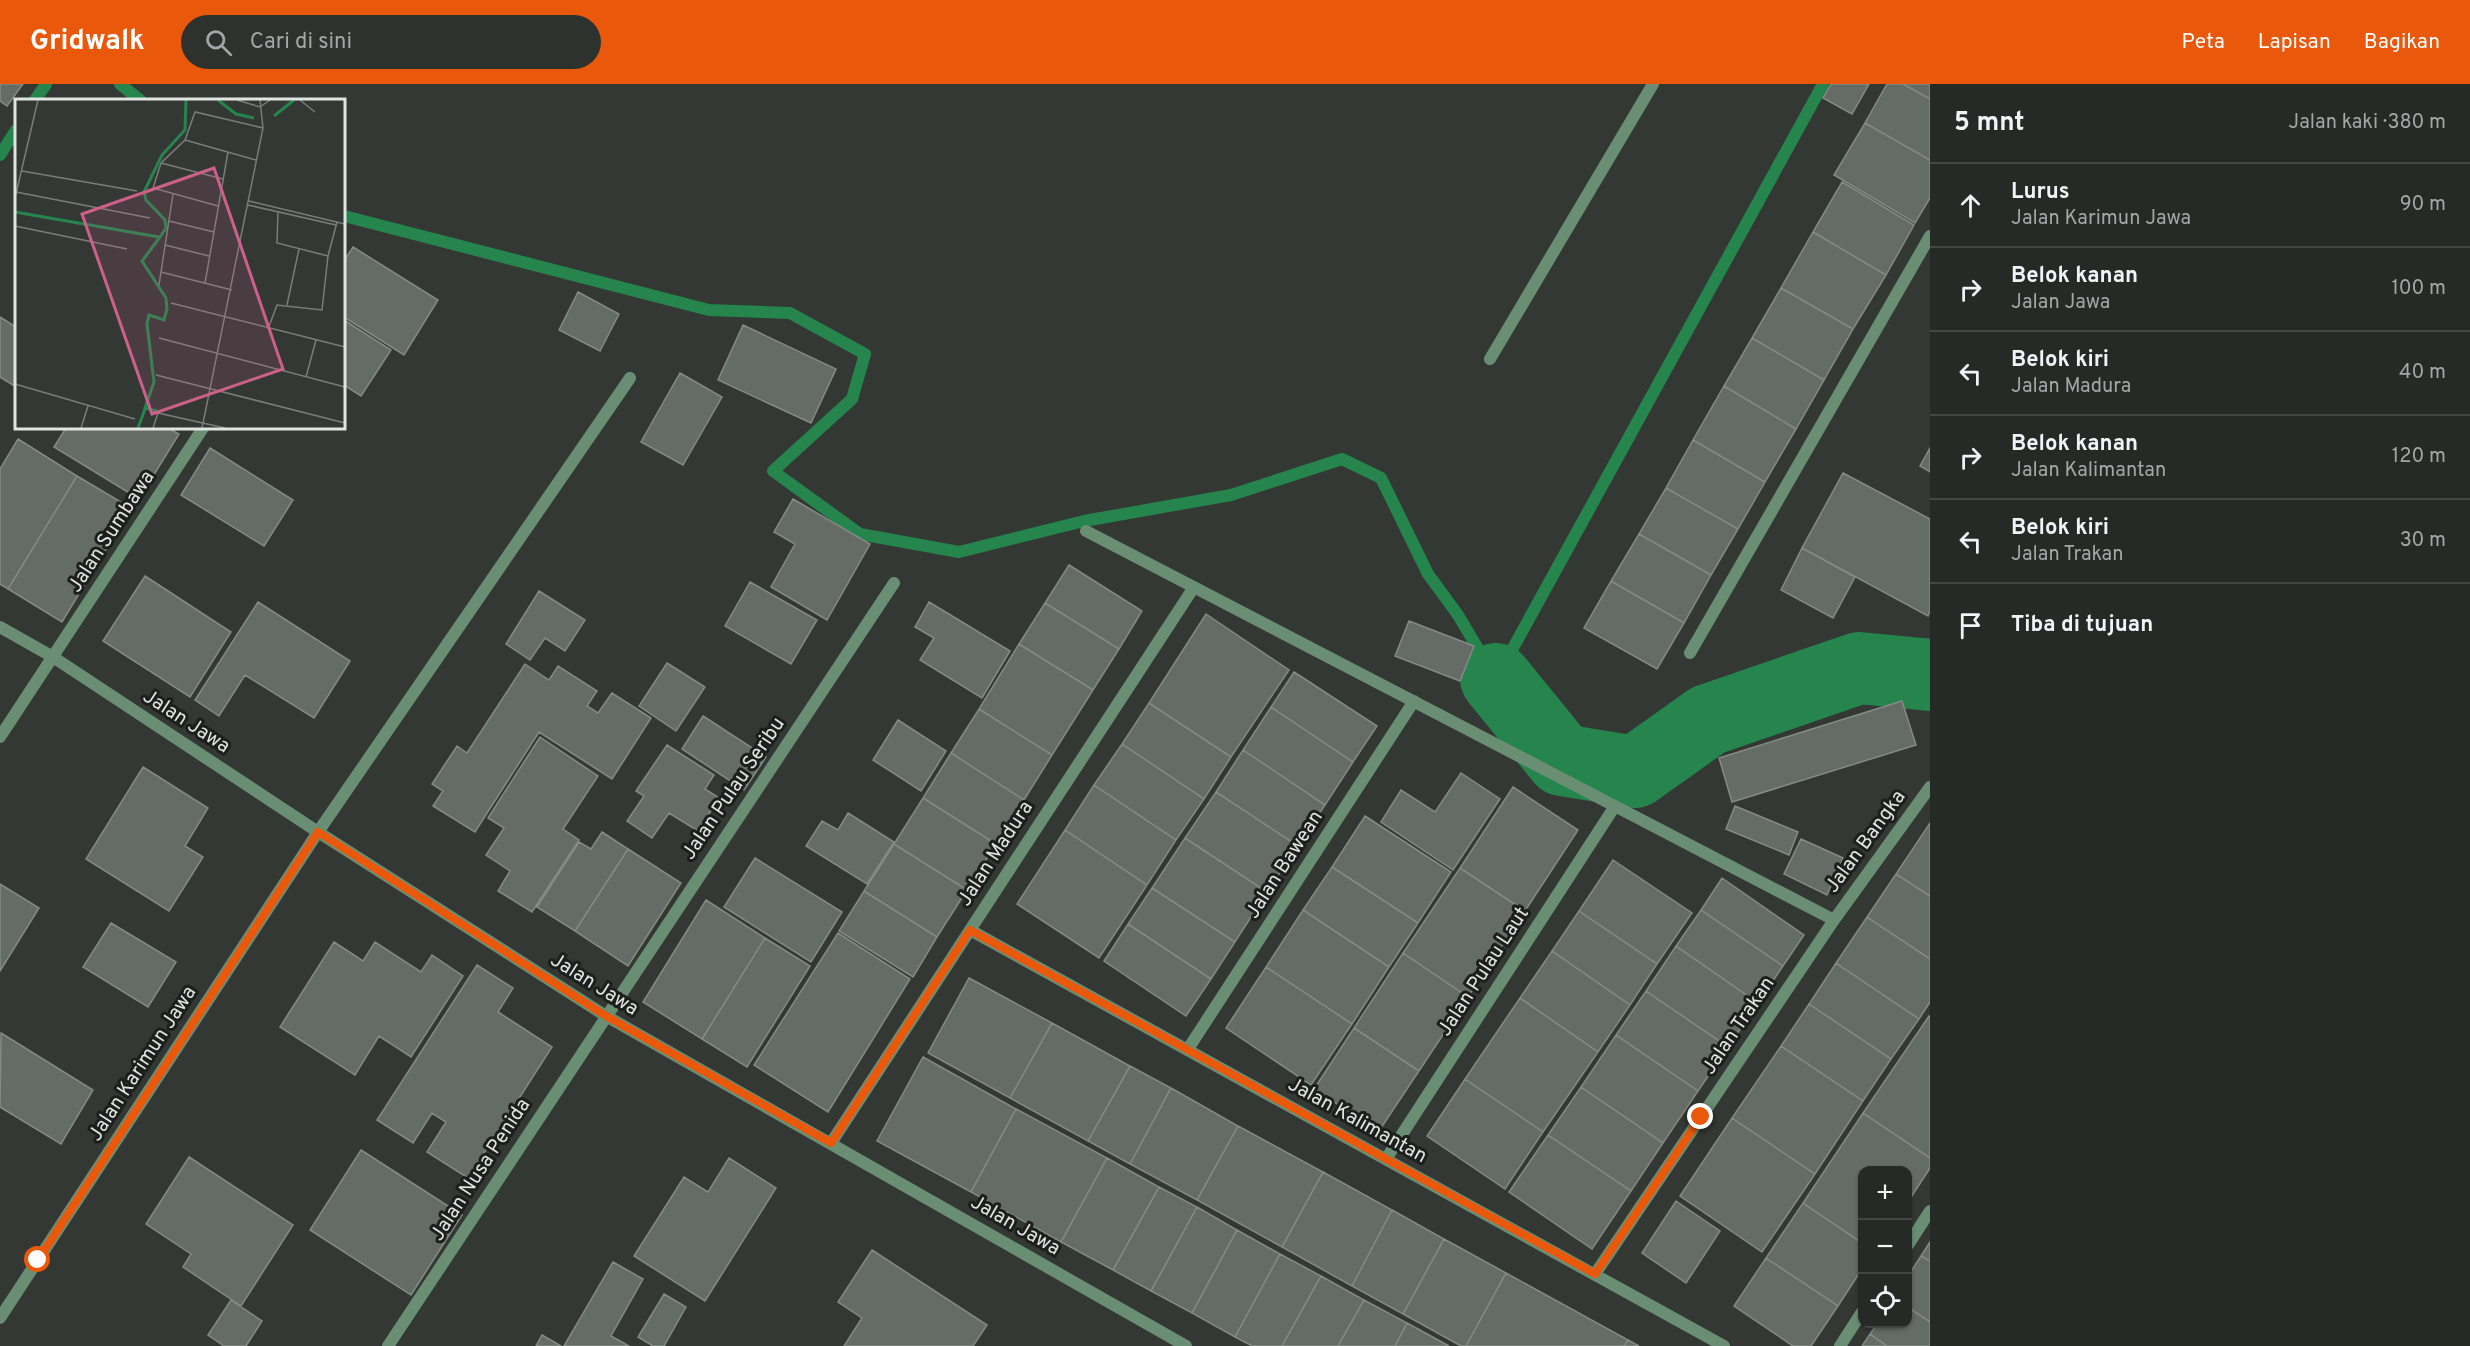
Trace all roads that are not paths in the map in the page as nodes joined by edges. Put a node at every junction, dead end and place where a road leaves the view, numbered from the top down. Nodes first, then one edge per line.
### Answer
1 (1653, 84) edge
2 (1930, 236) edge
3 (1490, 359) dead end
4 (630, 378) dead end
5 (202, 429) edge
6 (1086, 531) dead end
7 (894, 583) dead end
8 (1194, 587) junction
9 (0, 627) edge
10 (1689, 653) dead end
11 (53, 657) junction
12 (1414, 701) junction
13 (0, 737) edge
14 (1930, 788) edge
15 (1615, 806) junction
16 (318, 832) junction
17 (1834, 920) junction
18 (970, 930) junction
19 (606, 1016) junction
20 (1188, 1049) junction
21 (831, 1143) junction
22 (1386, 1159) junction
23 (1930, 1211) edge
24 (1912, 1239) edge
25 (1595, 1274) junction
26 (0, 1318) edge
27 (1858, 1319) edge
28 (394, 1344) edge
29 (1186, 1346) edge
30 (1724, 1346) edge
31 (1840, 1346) edge

1 - 3 street
2 - 10 street
4 - 16 street, Jalan Karimun Jawa
5 - 11 street, Jalan Sumbawa
6 - 8 street
7 - 19 street, Jalan Pulau Seribu
8 - 12 street
8 - 18 street, Jalan Madura
9 - 11 street, Jalan Jawa
11 - 13 street, Jalan Sumbawa
11 - 16 street, Jalan Jawa
12 - 15 street
12 - 20 street, Jalan Bawean
14 - 17 street, Jalan Bangka
15 - 17 street
15 - 22 street, Jalan Pulau Laut
16 - 19 street, Jalan Jawa
16 - 26 street, Jalan Karimun Jawa
17 - 25 street, Jalan Trakan
18 - 20 street, Jalan Kalimantan
18 - 21 street, Jalan Madura
19 - 21 street, Jalan Jawa
19 - 28 street, Jalan Nusa Penida
20 - 22 street, Jalan Kalimantan
21 - 29 street, Jalan Jawa
22 - 25 street, Jalan Kalimantan
23 - 24 street
25 - 30 street, Jalan Kalimantan
27 - 31 street

